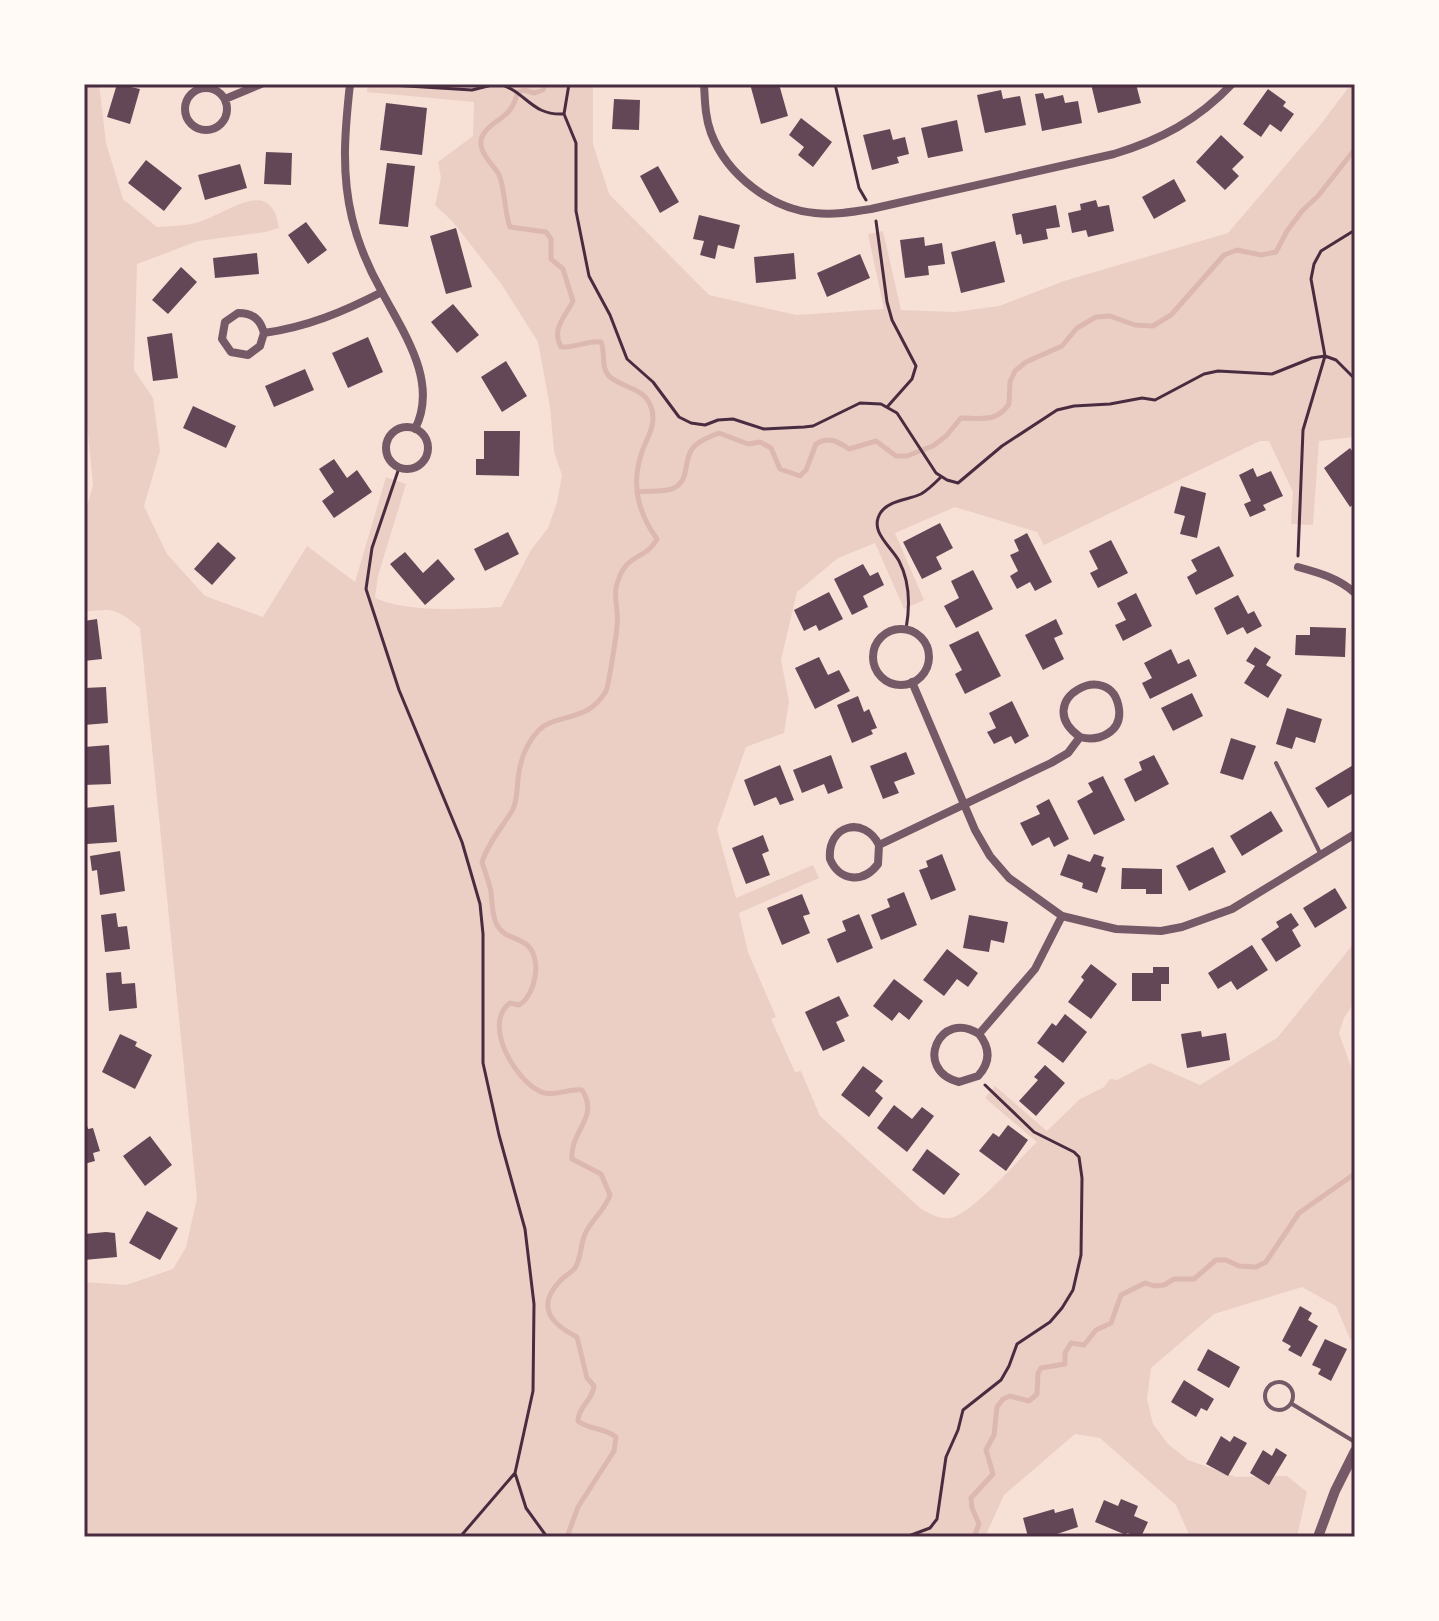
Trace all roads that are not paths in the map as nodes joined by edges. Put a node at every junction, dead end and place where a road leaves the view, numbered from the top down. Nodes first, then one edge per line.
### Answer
1 (261, 84) edge
2 (350, 84) edge
3 (704, 84) edge
4 (1232, 84) edge
5 (225, 99) junction
6 (382, 292) junction
7 (264, 333) junction
8 (415, 429) junction
9 (1298, 567) road end
10 (1355, 593) edge
11 (912, 682) junction
12 (1080, 737) junction
13 (1276, 763) dead end
14 (964, 805) junction
15 (1355, 834) edge
16 (879, 845) junction
17 (1321, 855) junction
18 (1062, 916) junction
19 (979, 1034) junction
20 (1291, 1404) junction
21 (1355, 1442) edge
22 (1355, 1451) edge
23 (1318, 1537) edge

1 - 5 street
2 - 6 street
3 - 4 street
5 - 5 street
6 - 7 street
6 - 8 street
7 - 7 street
8 - 8 street
9 - 10 street
11 - 11 street
11 - 14 street
12 - 12 street
12 - 14 street
13 - 17 lane
14 - 16 street
14 - 18 street
15 - 17 street
16 - 16 street
17 - 18 street
18 - 19 street
19 - 19 street
20 - 20 lane
20 - 21 lane
22 - 23 street

